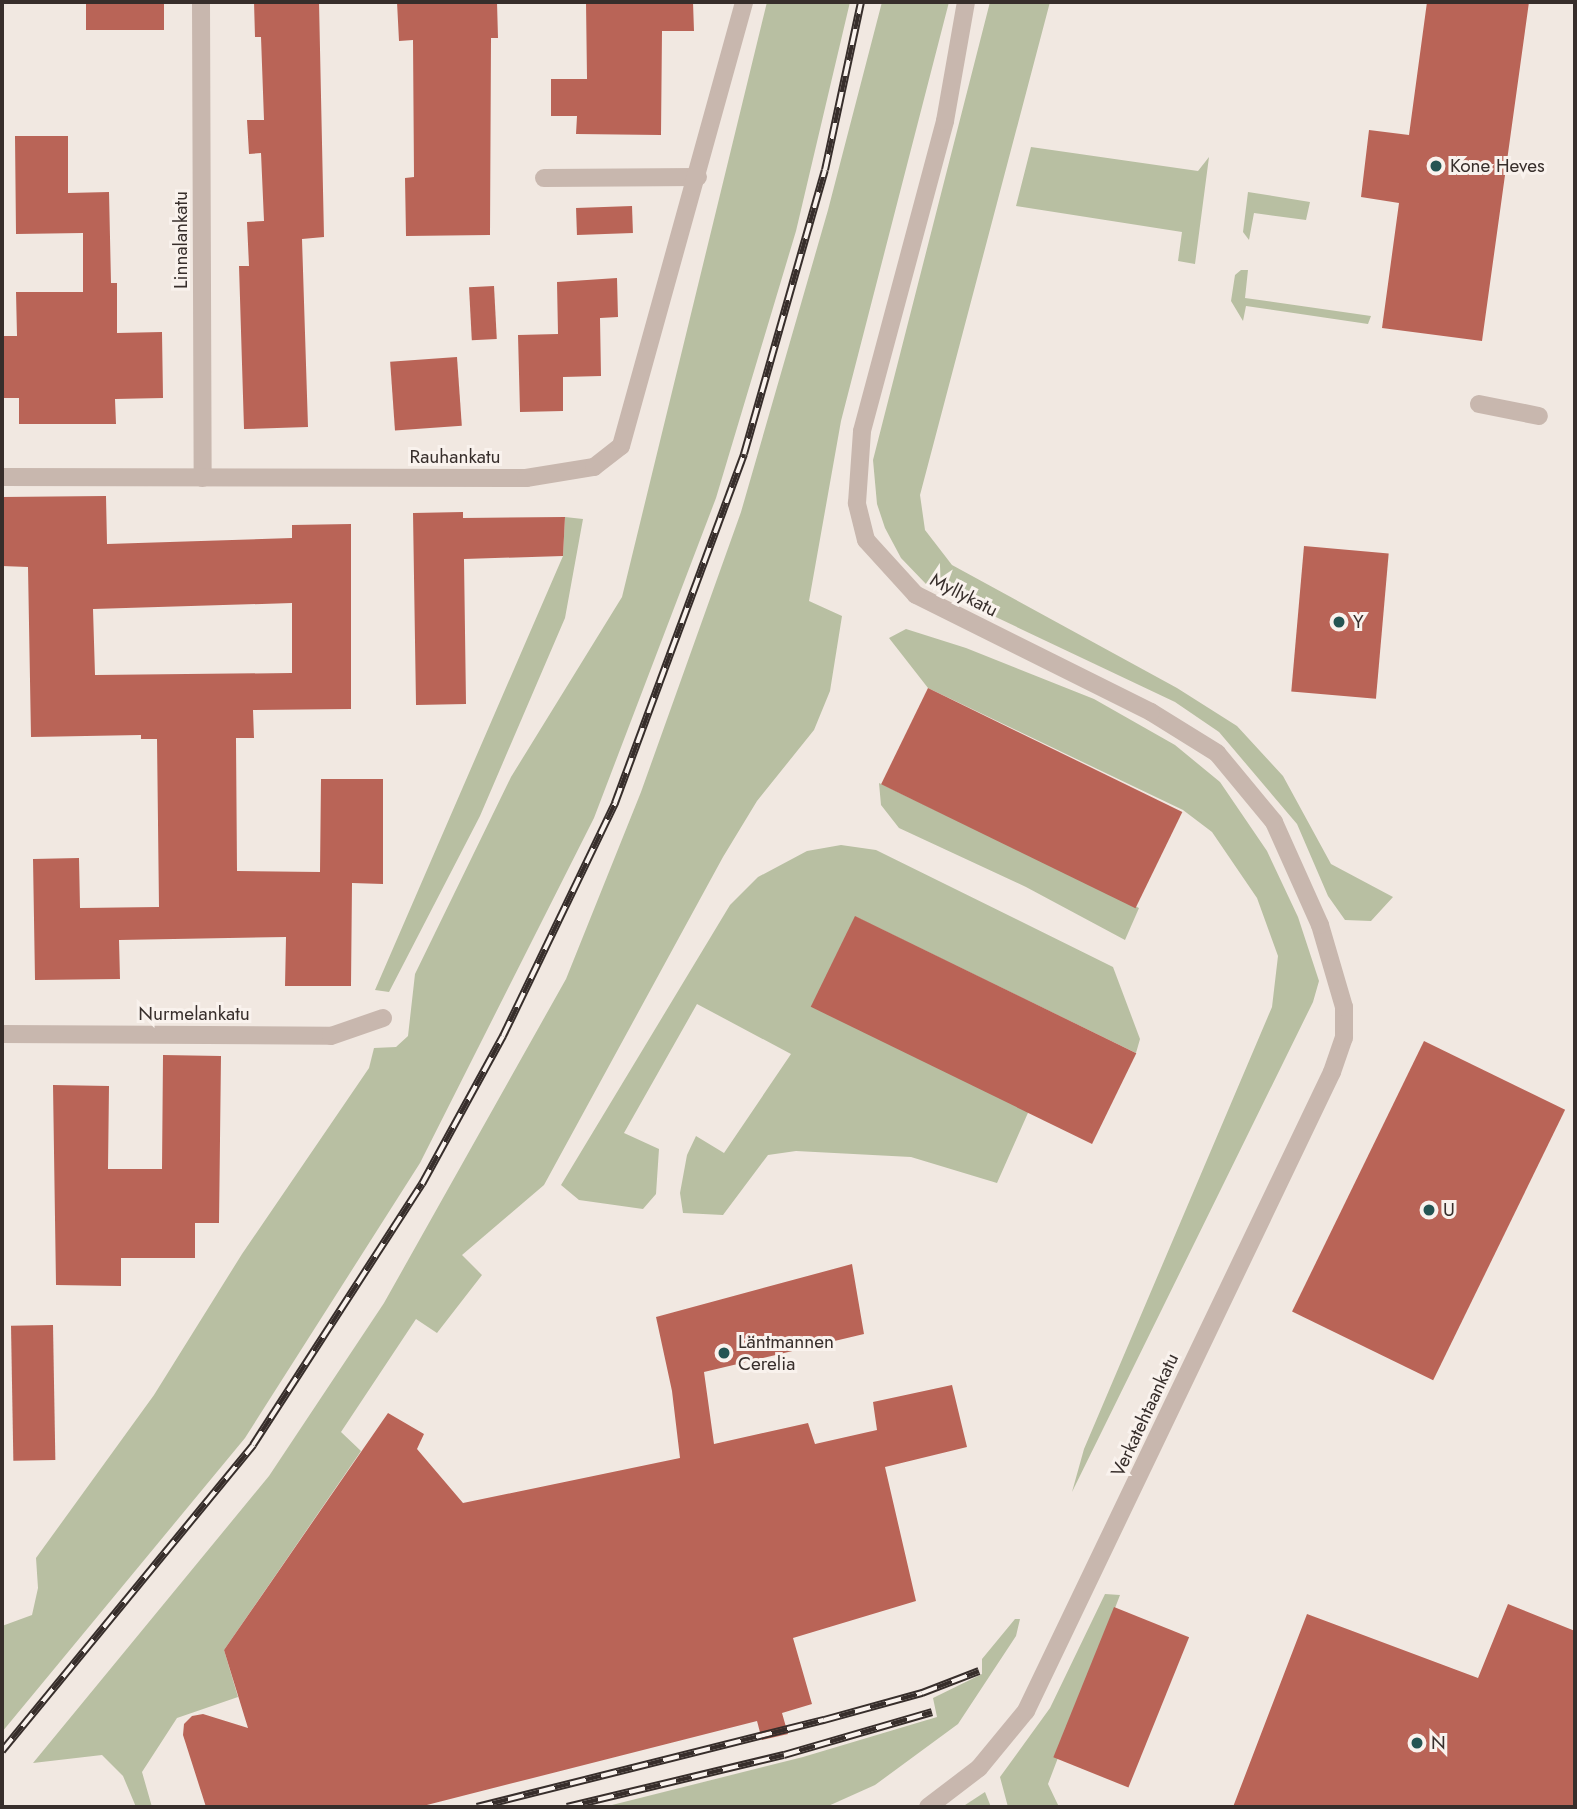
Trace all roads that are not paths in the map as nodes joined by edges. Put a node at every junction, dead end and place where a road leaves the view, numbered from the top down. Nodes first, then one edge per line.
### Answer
1 (201, 2) edge
2 (744, 2) edge
3 (966, 2) edge
4 (698, 177) junction
5 (544, 178) dead end
6 (1479, 404) dead end
7 (1539, 416) dead end
8 (2, 477) edge
9 (203, 478) junction
10 (1344, 1007) joint
11 (383, 1018) dead end
12 (2, 1034) edge
13 (928, 1807) edge

1 - 9 street, Linnalankatu
2 - 4 street, Rauhankatu
3 - 10 street, Myllykatu
4 - 5 street
4 - 9 street, Rauhankatu
6 - 7 street
8 - 9 street, Rauhankatu
10 - 13 street, Verkatehtaankatu
11 - 12 street, Nurmelankatu

